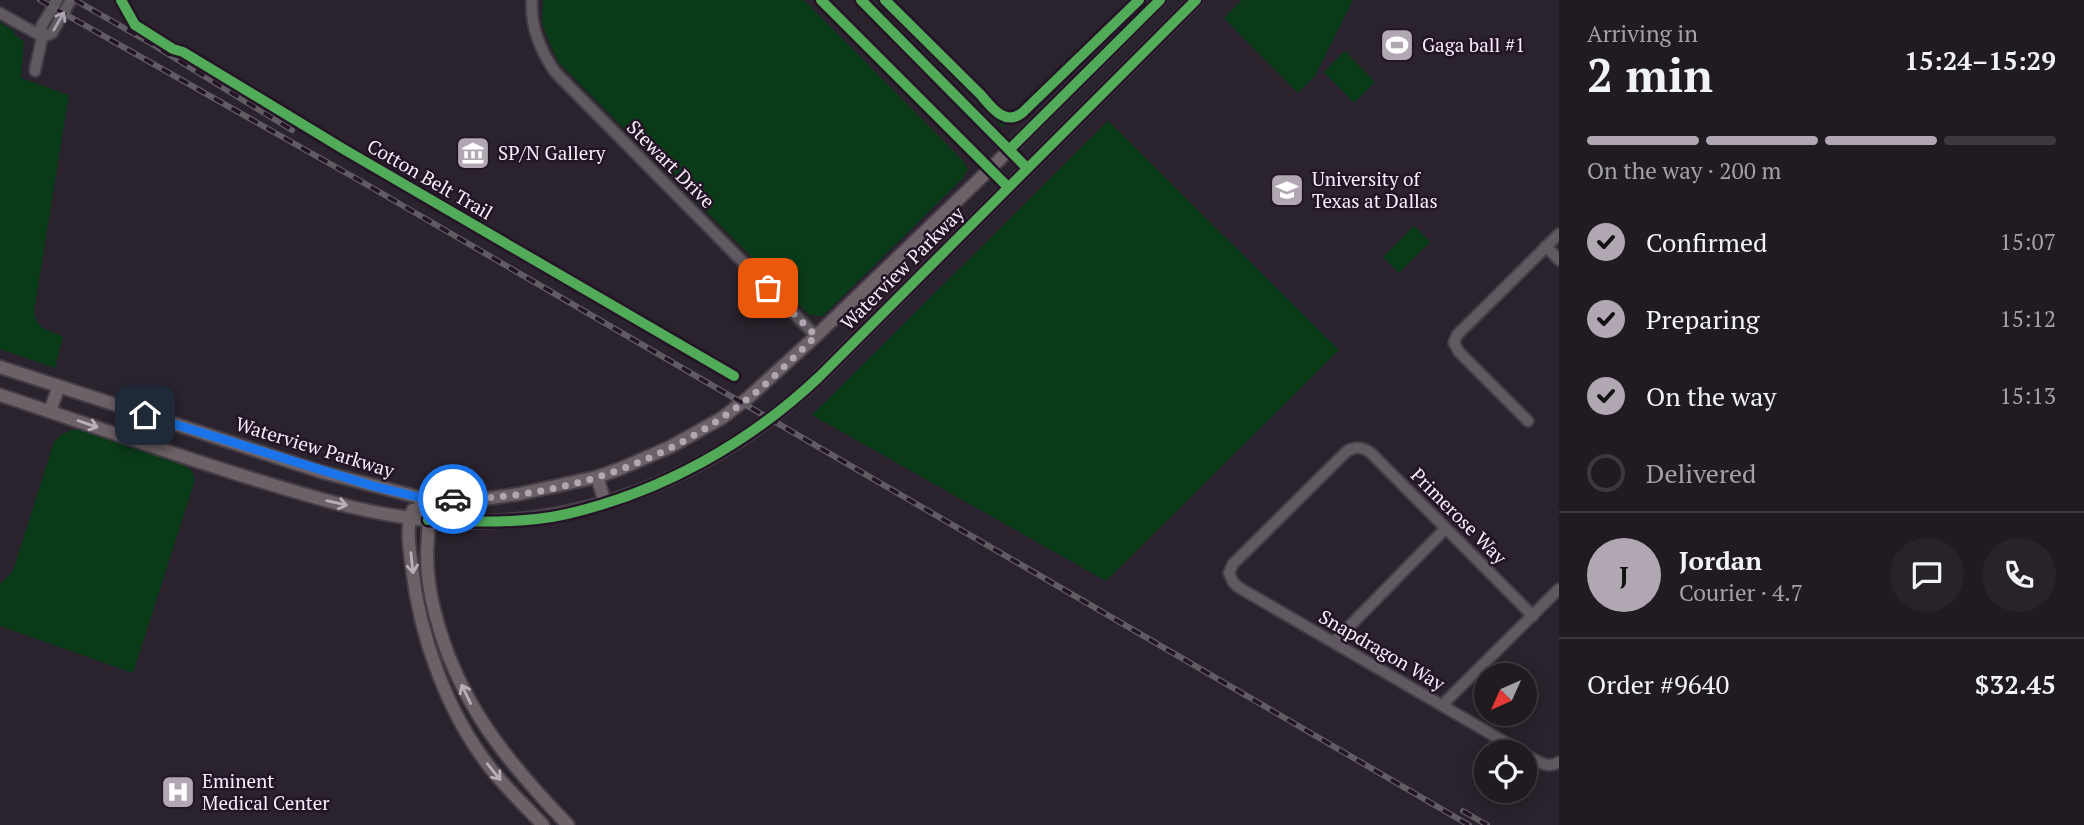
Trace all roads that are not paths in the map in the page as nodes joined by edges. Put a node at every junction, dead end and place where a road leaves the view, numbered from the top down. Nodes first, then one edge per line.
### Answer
1 (57, 0) edge
2 (71, 0) edge
3 (532, 0) edge
4 (821, 0) edge
5 (861, 0) edge
6 (1160, 0) edge
7 (1196, 0) edge
8 (0, 13) edge
9 (43, 37) junction
10 (35, 71) dead end
11 (1081, 79) junction
12 (1099, 97) junction
13 (1009, 150) junction
14 (990, 169) junction
15 (1027, 169) junction
16 (1008, 187) junction
17 (1559, 234) edge
18 (1546, 246) junction
19 (1559, 260) edge
20 (816, 336) junction
21 (0, 367) edge
22 (59, 386) junction
23 (0, 395) edge
24 (50, 411) junction
25 (1528, 421) dead end
26 (597, 477) junction
27 (418, 497) junction
28 (605, 502) junction
29 (410, 517) junction
30 (428, 520) junction
31 (1446, 528) junction
32 (1229, 573) joint
33 (1559, 589) edge
34 (1533, 616) junction
35 (1334, 642) junction
36 (1442, 705) junction
37 (1501, 740) edge
38 (1537, 761) edge
39 (1556, 764) edge
40 (543, 825) edge
41 (568, 825) edge

1 - 9 street
9 -> 2 street
3 - 20 street, Stewart Drive
4 - 14 street
5 - 13 street
6 - 11 main road, Waterview Parkway
7 - 12 main road, Waterview Parkway
8 - 9 street
9 - 10 street
11 - 12 main road
11 - 13 main road, Waterview Parkway
12 - 15 main road, Waterview Parkway
13 - 14 main road, Waterview Parkway
13 - 15 street
14 - 16 street
14 - 20 main road, Waterview Parkway
15 - 16 main road, Waterview Parkway
16 - 28 main road, Waterview Parkway
17 - 18 street
18 - 19 street
18 - 25 street
20 - 26 main road, Waterview Parkway
21 - 22 main road, Waterview Parkway
22 - 24 main road
22 - 27 main road, Waterview Parkway
23 - 24 main road, Waterview Parkway
24 -> 29 main road, Waterview Parkway
26 - 27 main road, Waterview Parkway
26 - 28 main road
27 - 29 main road
27 - 30 main road
28 - 30 main road, Waterview Parkway
29 - 30 main road, Waterview Parkway
29 -> 40 main road
41 -> 30 main road
31 - 32 street, Primerose Way
31 - 34 street, Primerose Way
31 - 35 street
32 - 35 street, Snapdragon Way
33 - 34 street
34 - 36 street
35 - 36 street, Snapdragon Way
36 - 37 street, Snapdragon Way
38 - 39 street, Snapdragon Way

